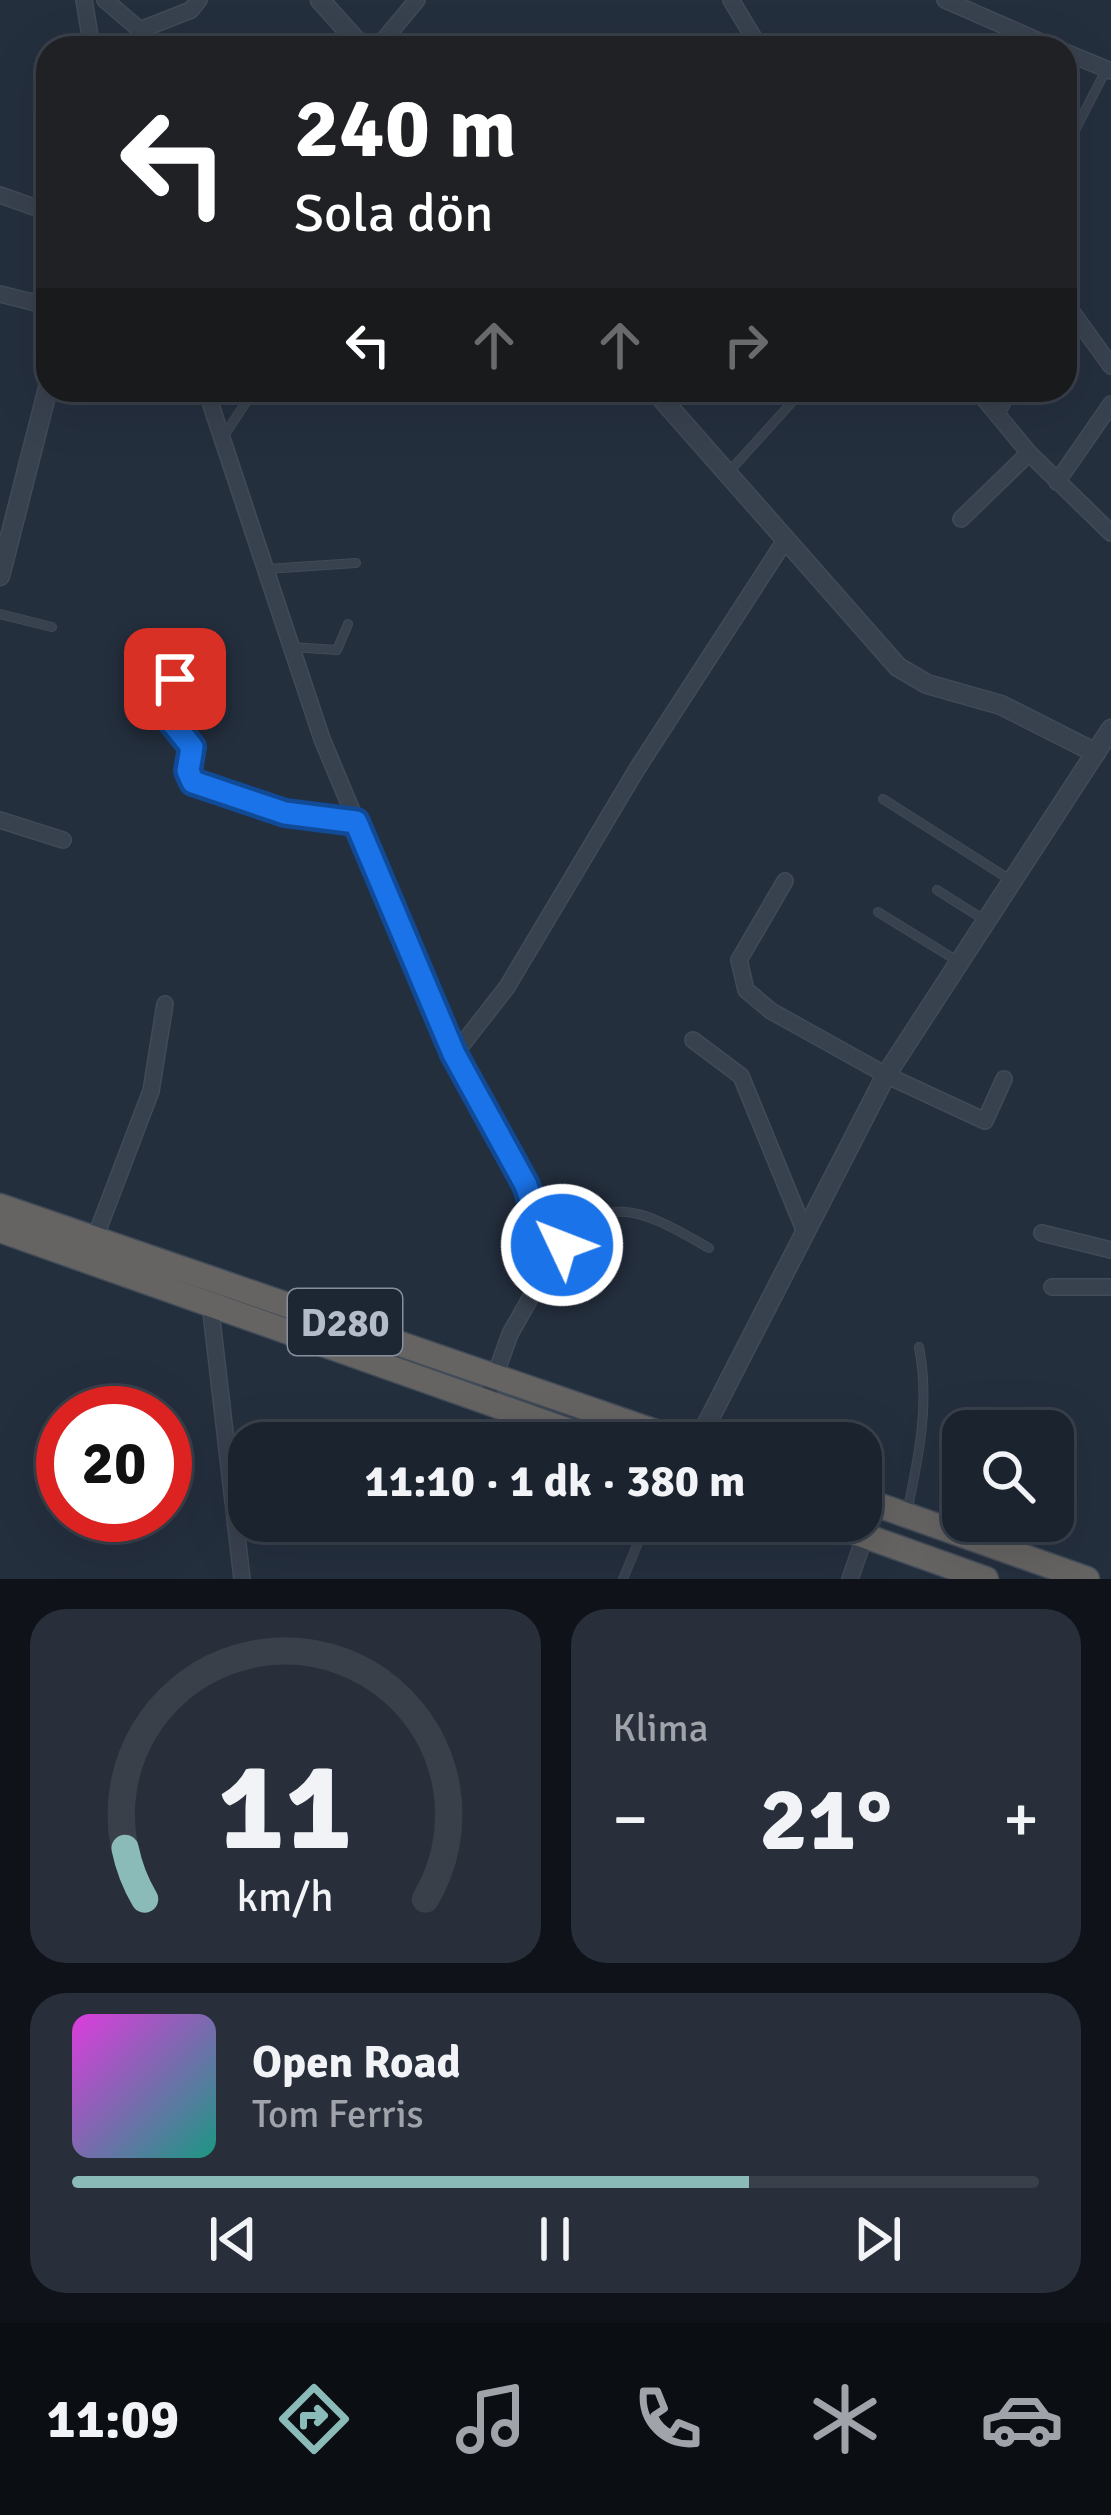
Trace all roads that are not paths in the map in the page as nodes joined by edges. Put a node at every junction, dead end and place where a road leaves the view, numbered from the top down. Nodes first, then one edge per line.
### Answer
1 (84, 0) edge
2 (105, 0) edge
3 (199, 0) edge
4 (320, 0) edge
5 (417, 0) edge
6 (731, 0) edge
7 (945, 0) edge
8 (90, 36) edge
9 (352, 36) edge
10 (386, 36) edge
11 (751, 36) edge
12 (1028, 36) edge
13 (1077, 57) edge
14 (1108, 70) edge
15 (1077, 127) edge
16 (0, 195) edge
17 (36, 208) edge
18 (0, 294) edge
19 (36, 303) edge
20 (1077, 319) edge
21 (1111, 366) edge
22 (44, 402) edge
23 (210, 402) edge
24 (246, 402) edge
25 (664, 402) edge
26 (792, 402) edge
27 (987, 402) edge
28 (1008, 402) edge
29 (1111, 404) edge
30 (999, 417) junction
31 (222, 439) junction
32 (1029, 452) junction
33 (726, 475) junction
34 (1057, 482) junction
35 (961, 519) dead end
36 (1111, 533) edge
37 (786, 539) junction
38 (356, 563) dead end
39 (265, 569) junction
40 (0, 576) edge
41 (0, 614) edge
42 (348, 624) dead end
43 (52, 627) dead end
44 (183, 644) dead end
45 (290, 647) junction
46 (1111, 729) edge
47 (1096, 753) junction
48 (884, 799) dead end
49 (0, 820) edge
50 (356, 822) junction
51 (64, 840) dead end
52 (785, 881) dead end
53 (1013, 882) junction
54 (937, 890) dead end
55 (878, 912) dead end
56 (987, 922) junction
57 (960, 963) junction
58 (165, 1004) dead end
59 (693, 1040) dead end
60 (454, 1054) junction
61 (886, 1075) junction
62 (1004, 1079) dead end
63 (0, 1206) edge
64 (0, 1230) edge
65 (805, 1232) junction
66 (1042, 1233) dead end
67 (95, 1238) junction
68 (709, 1247) dead end
69 (1111, 1250) edge
70 (551, 1261) junction
71 (1052, 1287) dead end
72 (1111, 1287) edge
73 (210, 1303) junction
74 (919, 1347) dead end
75 (495, 1373) junction
76 (486, 1401) junction
77 (527, 1422) edge
78 (633, 1422) edge
79 (703, 1422) edge
80 (882, 1506) edge
81 (907, 1514) junction
82 (638, 1542) edge
83 (864, 1542) edge
84 (877, 1542) edge
85 (923, 1568) edge
86 (971, 1576) edge
87 (242, 1579) edge
88 (623, 1579) edge
89 (850, 1579) edge
90 (1088, 1579) edge

1 - 8 street
2 - 3 street
4 - 9 street
5 - 10 street
6 - 11 street
7 - 12 street
13 - 14 street
14 - 15 lane
16 - 17 street
18 - 19 street
20 - 21 street
22 - 40 street
23 - 31 street
24 - 31 lane
25 - 33 street
26 - 33 lane
27 - 30 street
28 - 30 lane
29 - 34 street
30 - 32 street
31 - 39 street
32 - 34 street
32 - 35 street
33 - 37 street
34 - 36 street
37 - 47 street
37 - 60 street
38 - 39 lane
39 - 45 street
41 - 43 lane
42 - 45 lane
44 - 50 street
45 - 50 street
46 - 47 street
47 - 53 street
48 - 53 lane
49 - 51 street
50 - 60 street
52 - 61 street
53 - 56 street
54 - 56 lane
55 - 57 lane
56 - 57 street
57 - 61 street
58 - 67 street
59 - 65 street
60 - 70 street
61 - 62 street
61 - 65 street
63 - 67 highway, D280
64 - 73 highway, D280
65 - 79 street
66 - 69 street
67 - 75 highway, D280
68 - 70 lane
70 - 75 street
71 - 72 street
73 - 76 highway, D280
73 - 87 street
74 - 81 lane
75 - 76 street
75 - 78 highway, D280
76 - 77 highway, D280
80 - 81 highway
81 - 90 highway
82 - 88 lane
83 - 89 street
84 - 85 highway
85 - 86 highway

